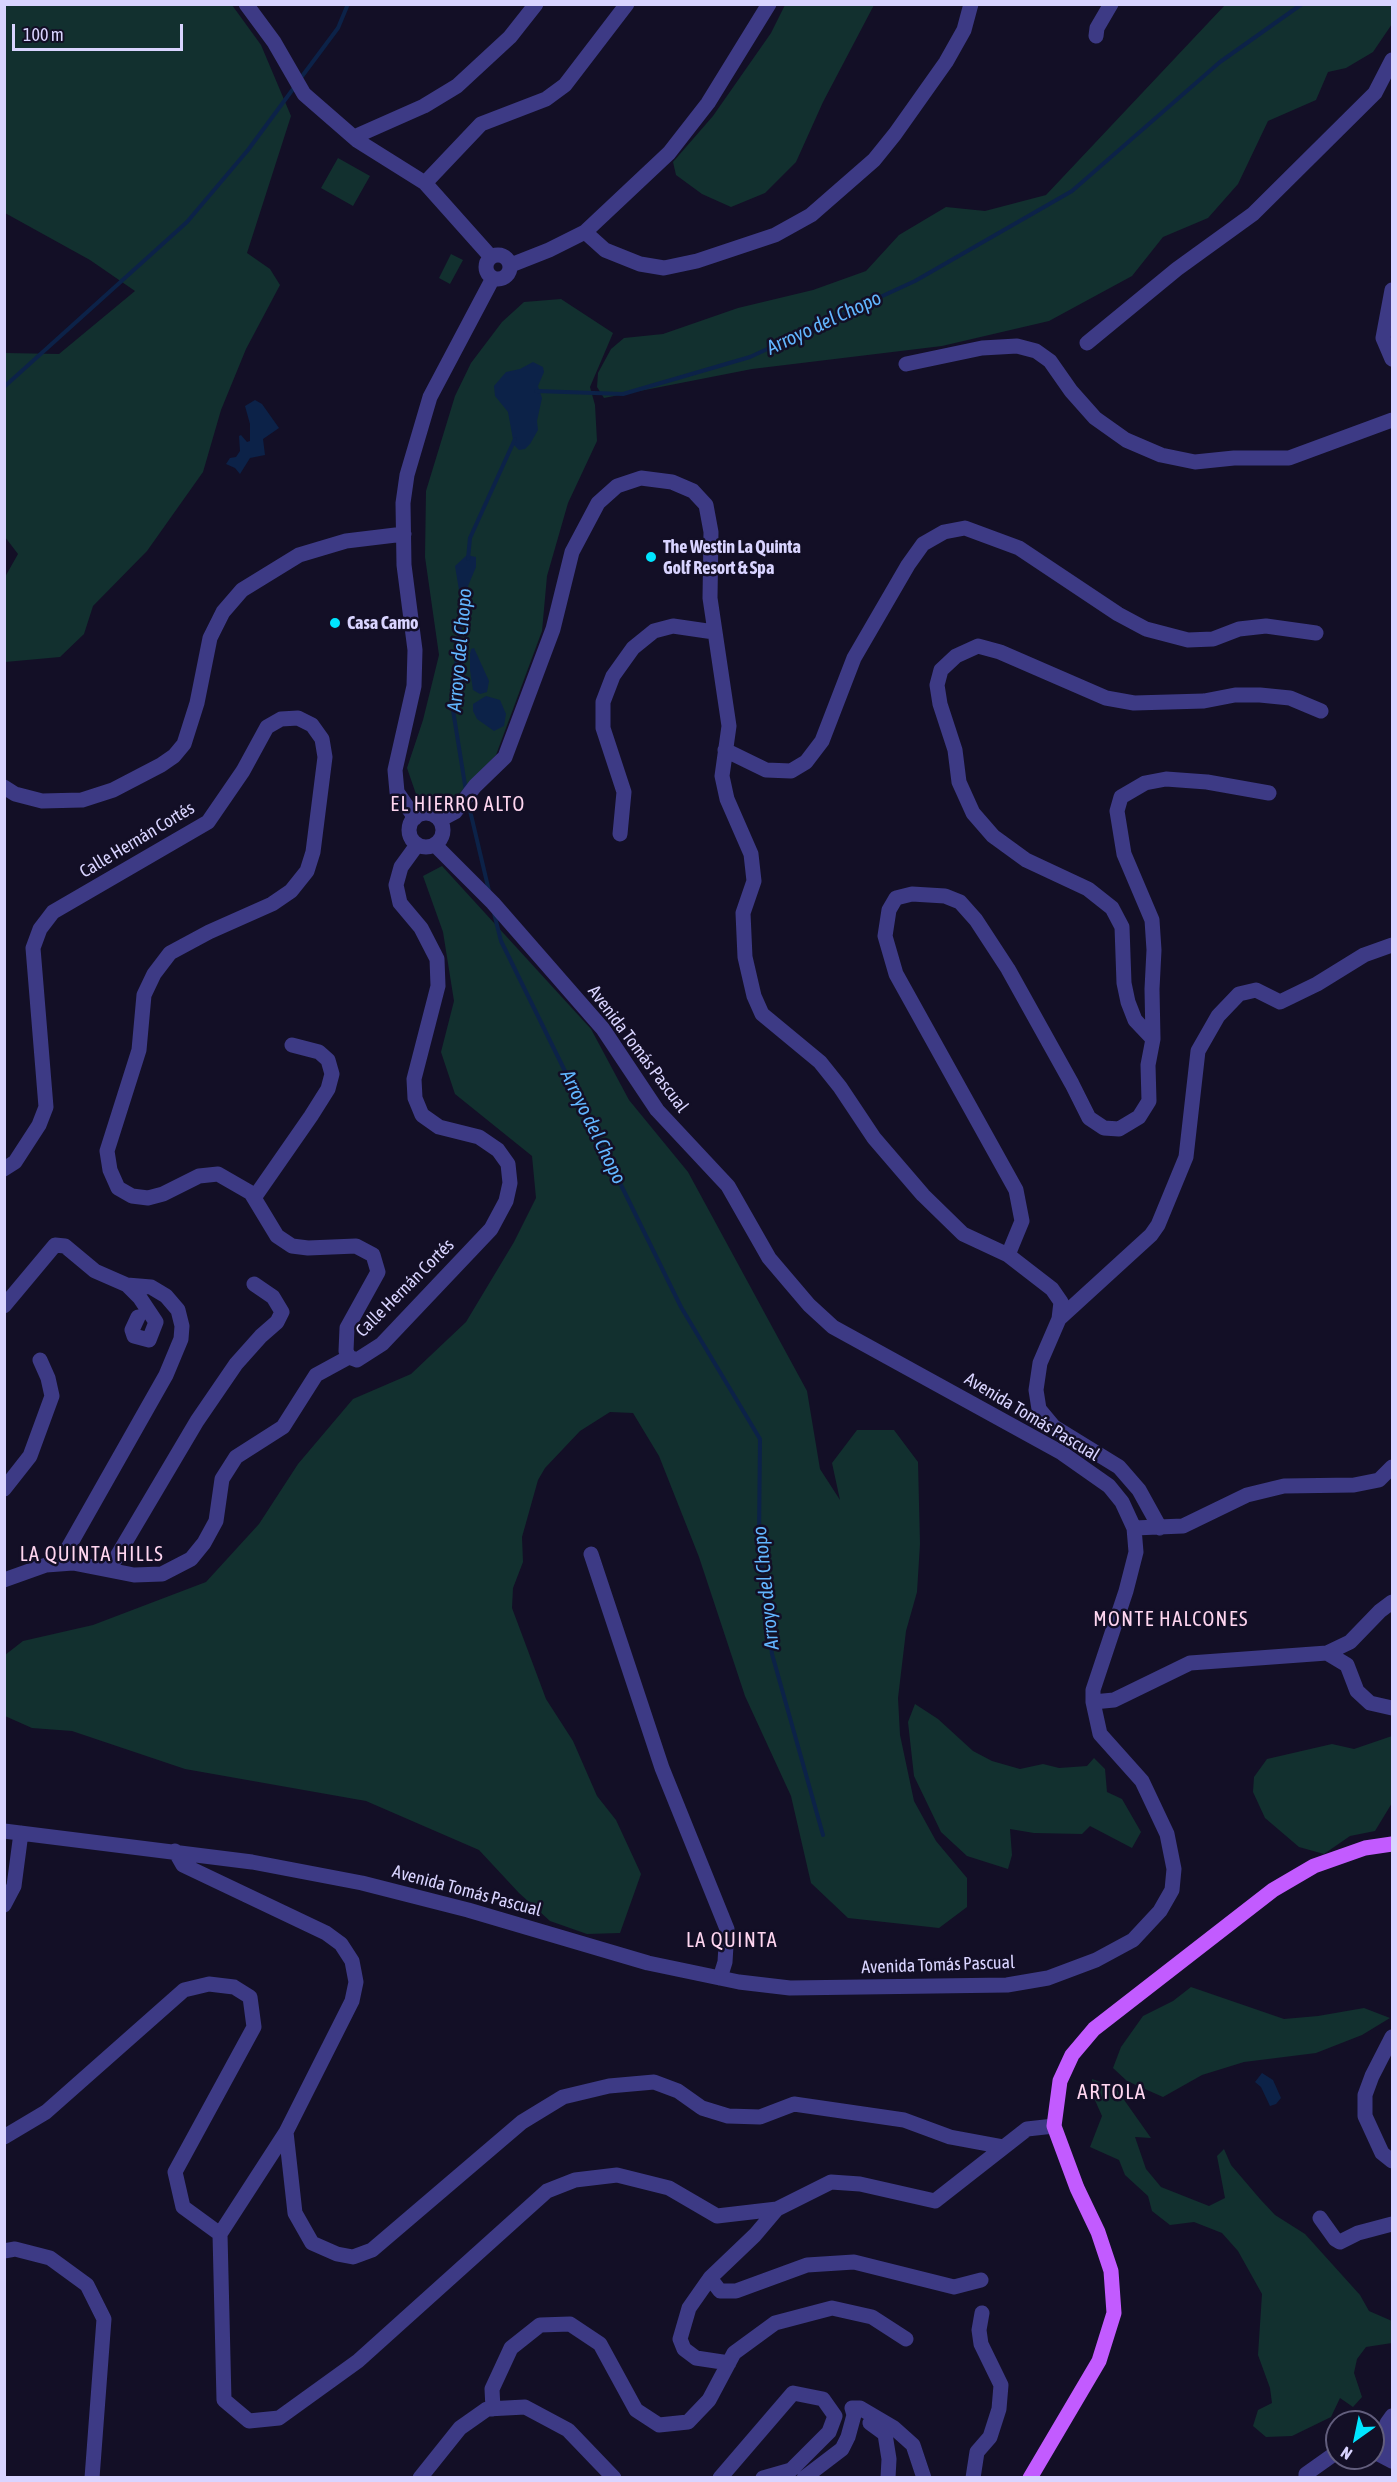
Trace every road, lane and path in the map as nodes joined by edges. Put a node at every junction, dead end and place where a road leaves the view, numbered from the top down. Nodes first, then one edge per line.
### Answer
1 (246, 4) edge
2 (536, 4) edge
3 (627, 4) edge
4 (769, 4) edge
5 (971, 4) edge
6 (1111, 4) edge
7 (1096, 36) dead end
8 (1392, 60) edge
9 (354, 137) junction
10 (425, 183) junction
11 (585, 232) junction
12 (490, 257) junction
13 (511, 265) junction
14 (493, 278) junction
15 (1392, 290) edge
16 (1087, 343) dead end
17 (1392, 359) edge
18 (906, 364) dead end
19 (1392, 420) edge
20 (404, 534) junction
21 (714, 632) junction
22 (1316, 633) dead end
23 (1321, 711) dead end
24 (725, 750) junction
25 (4, 787) edge
26 (1269, 793) dead end
27 (415, 818) junction
28 (440, 820) junction
29 (620, 834) dead end
30 (417, 845) junction
31 (435, 845) junction
32 (1392, 945) edge
33 (1153, 1039) junction
34 (292, 1045) dead end
35 (4, 1169) edge
36 (254, 1198) junction
37 (1008, 1255) junction
38 (254, 1284) dead end
39 (127, 1285) junction
40 (4, 1306) edge
41 (138, 1317) dead end
42 (1059, 1319) junction
43 (349, 1357) junction
44 (39, 1360) dead end
45 (1392, 1467) edge
46 (4, 1489) edge
47 (1134, 1528) junction
48 (1160, 1528) junction
49 (591, 1554) dead end
50 (59, 1564) junction
51 (110, 1568) junction
52 (4, 1580) edge
53 (1392, 1602) edge
54 (1350, 1642) junction
55 (1327, 1653) junction
56 (1347, 1665) junction
57 (1093, 1702) junction
58 (1392, 1708) edge
59 (4, 1831) edge
60 (21, 1833) junction
61 (1392, 1844) edge
62 (175, 1851) junction
63 (4, 1905) edge
64 (720, 1978) junction
65 (1392, 2037) edge
66 (1054, 2126) junction
67 (286, 2132) junction
68 (4, 2137) edge
69 (1004, 2147) junction
70 (1392, 2161) edge
71 (777, 2209) junction
72 (1320, 2218) dead end
73 (1392, 2224) edge
74 (219, 2234) junction
75 (4, 2251) edge
76 (710, 2278) junction
77 (981, 2280) dead end
78 (982, 2313) dead end
79 (906, 2338) dead end
80 (729, 2363) junction
81 (493, 2409) junction
82 (854, 2415) junction
83 (1392, 2416) edge
84 (1392, 2452) edge
85 (1325, 2461) edge
86 (92, 2478) edge
87 (420, 2478) edge
88 (614, 2478) edge
89 (720, 2478) edge
90 (763, 2478) edge
91 (804, 2478) edge
92 (888, 2478) edge
93 (924, 2478) edge
94 (973, 2478) edge
95 (1030, 2478) edge
96 (1306, 2478) edge

1 - 9 street
2 - 9 street
3 - 10 street
4 - 11 street
5 - 11 street
6 - 7 street
8 - 16 street
9 - 10 street
10 - 12 street
11 - 13 street
12 - 13 street
12 - 14 street
13 - 14 street
14 - 20 street
15 - 17 street
18 - 19 street
20 - 25 street
20 - 27 street
21 - 24 street
21 - 28 street
21 - 29 street
22 - 24 street
23 - 33 street
24 - 37 street
26 - 33 street
27 - 28 street
27 - 30 street
28 - 31 street
30 - 31 street
30 - 43 street, Calle Hernán Cortés
31 - 47 street, Avenida Tomás Pascual
32 - 42 street
33 - 37 street
34 - 36 street
35 - 36 street, Calle Hernán Cortés
36 - 43 street, Calle Hernán Cortés
37 - 42 street
38 - 51 street
39 - 40 street
39 - 41 street
39 - 50 street
42 - 48 street
43 - 51 street
44 - 46 street
45 - 48 street
47 - 48 street
47 - 57 street, Avenida Tomás Pascual
49 - 64 street
50 - 51 street
50 - 52 street
53 - 54 street
54 - 55 street
54 - 56 street
55 - 56 street
55 - 57 street
56 - 58 street
57 - 64 street, Avenida Tomás Pascual
59 - 60 street, Avenida Tomás Pascual
60 - 62 street, Avenida Tomás Pascual
60 - 63 street
61 - 66 main road
62 - 64 street, Avenida Tomás Pascual
62 - 67 street
65 - 70 street
66 - 69 street
66 - 95 main road
67 - 69 street
67 - 74 street
68 - 74 street
69 - 71 street
71 - 74 street
71 - 76 street
72 - 73 street
75 - 86 street
76 - 77 street
76 - 80 street
78 - 94 street
79 - 80 street
80 - 81 street
81 - 87 street
81 - 88 street
82 - 91 street
82 - 92 street
82 - 93 street
83 - 84 street
85 - 96 street
89 - 90 street

